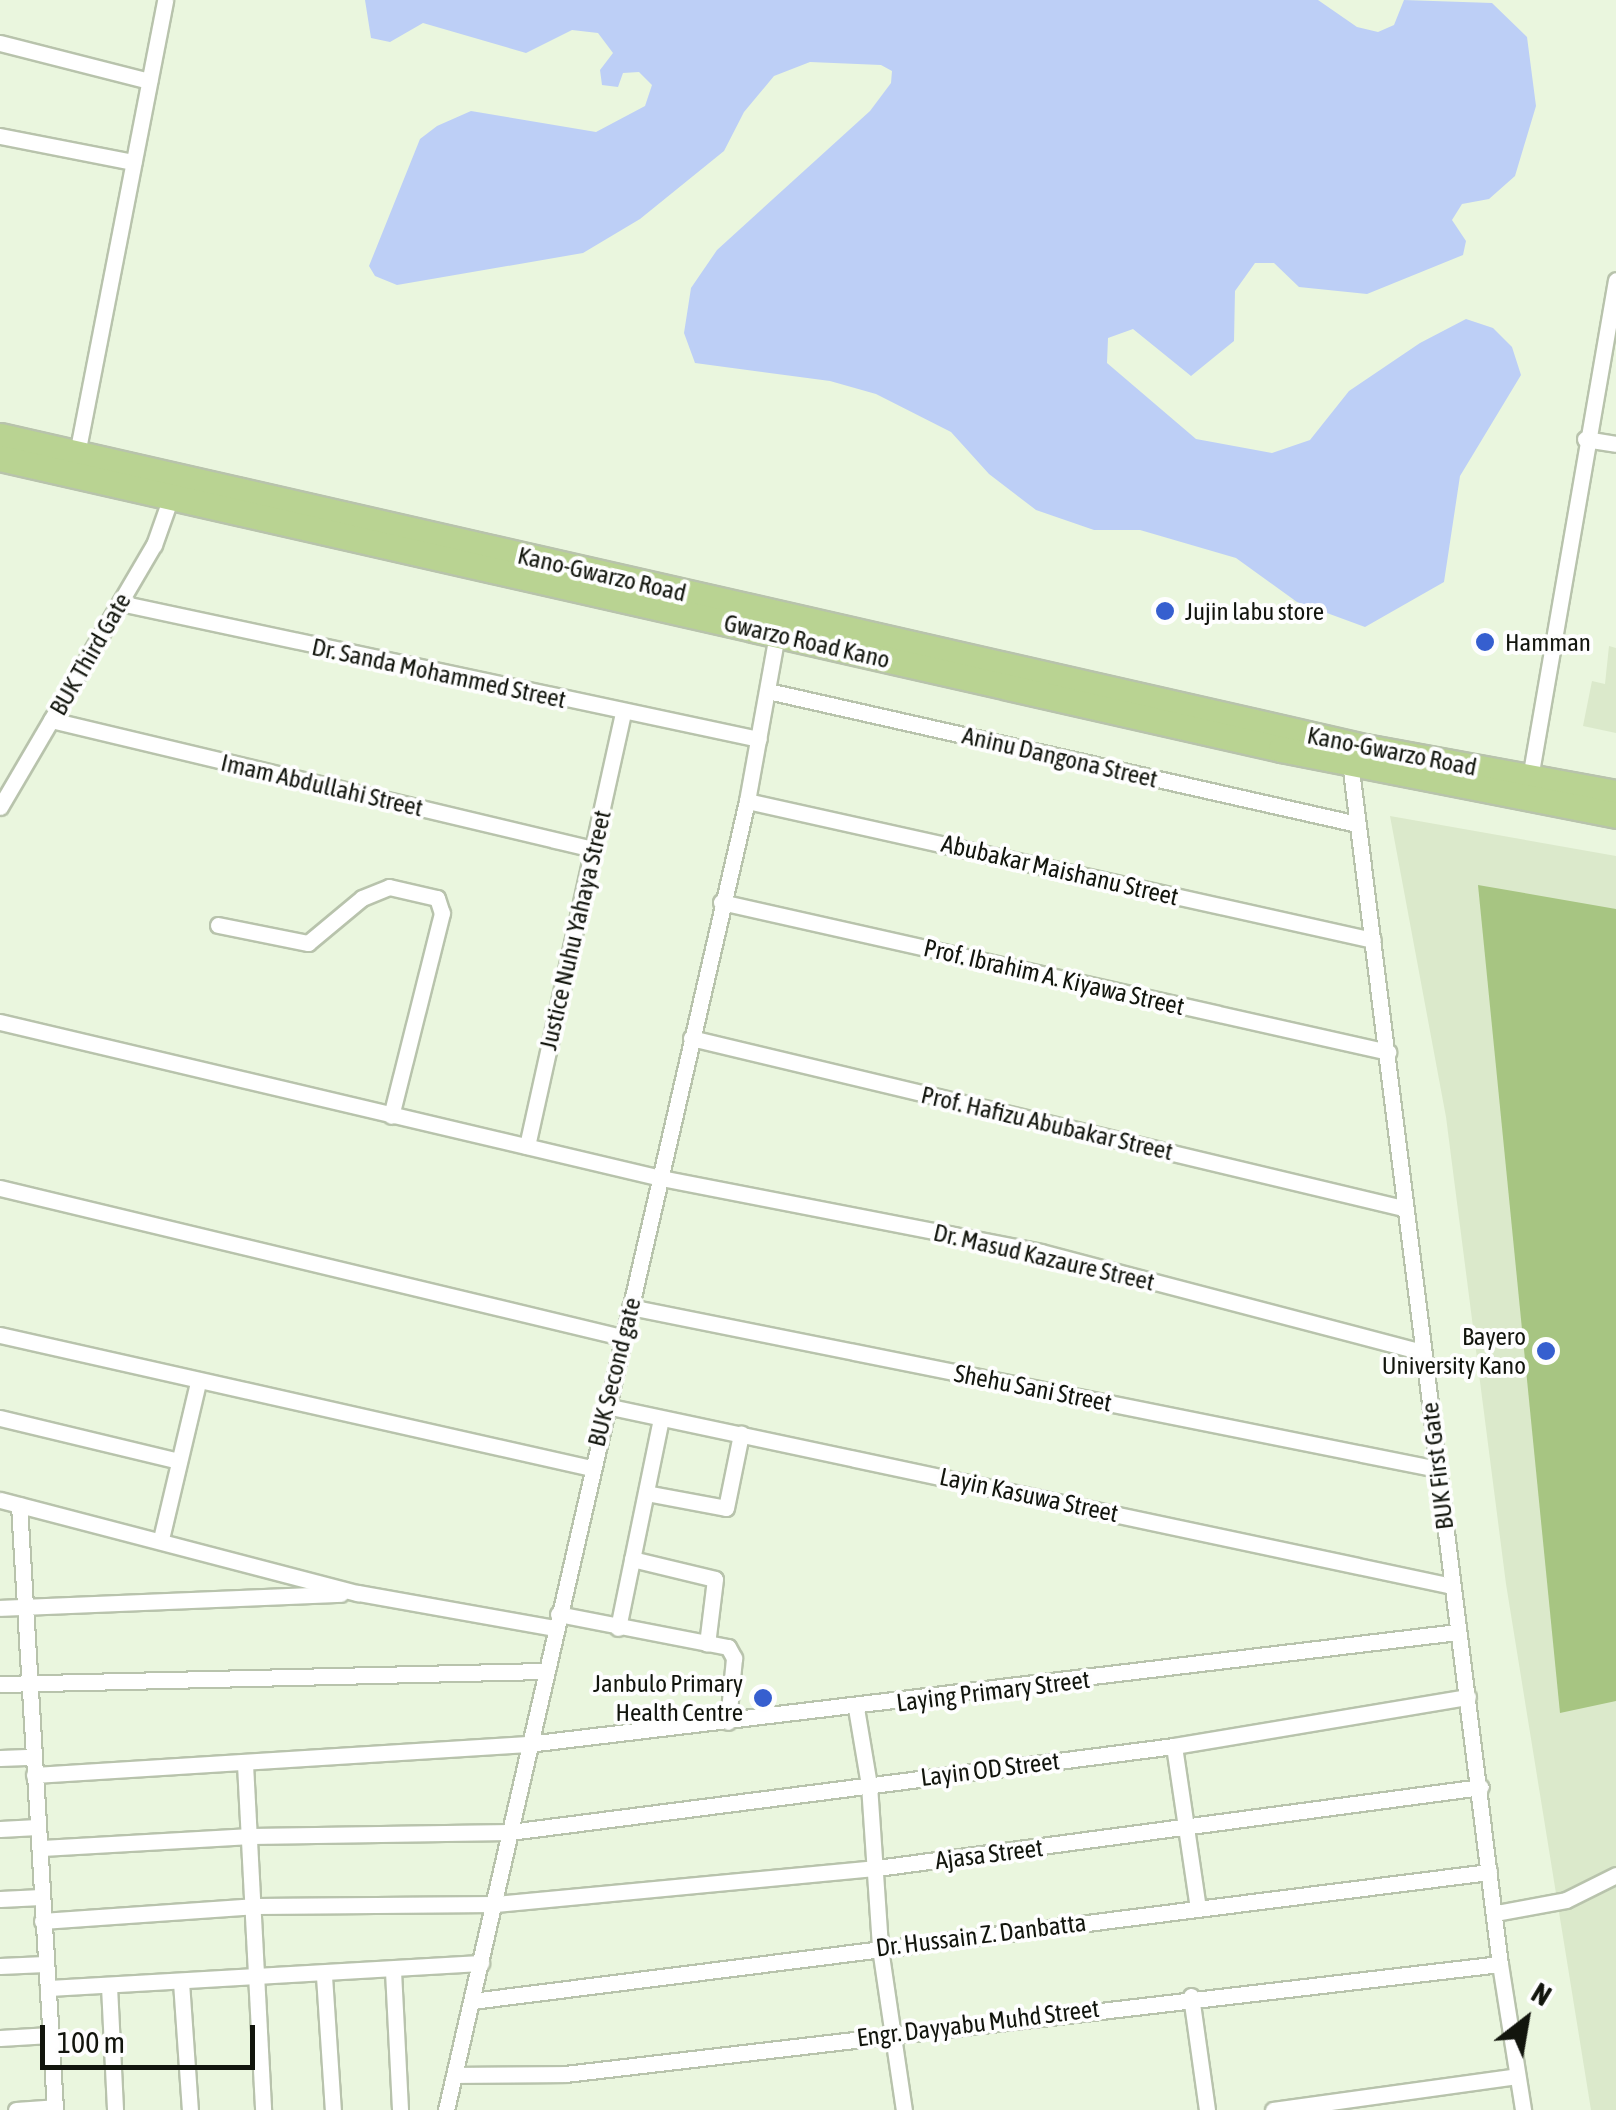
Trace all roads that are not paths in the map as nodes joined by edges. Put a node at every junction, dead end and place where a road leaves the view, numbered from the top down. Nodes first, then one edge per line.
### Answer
1 (165, 0) edge
2 (0, 43) edge
3 (149, 81) junction
4 (0, 136) edge
5 (133, 162) junction
6 (1616, 280) edge
7 (0, 436) edge
8 (1585, 439) junction
9 (1616, 444) edge
10 (77, 454) junction
11 (0, 458) edge
12 (171, 497) junction
13 (120, 603) junction
14 (777, 634) junction
15 (768, 692) junction
16 (623, 714) junction
17 (51, 720) junction
18 (759, 739) junction
19 (1350, 762) junction
20 (1530, 778) junction
21 (1616, 793) edge
22 (747, 800) junction
23 (0, 807) edge
24 (1616, 816) edge
25 (1353, 823) junction
26 (592, 849) junction
27 (721, 902) junction
28 (218, 925) dead end
29 (1374, 940) junction
30 (0, 1022) edge
31 (691, 1038) junction
32 (1388, 1052) junction
33 (392, 1116) junction
34 (527, 1146) junction
35 (661, 1178) junction
36 (0, 1188) edge
37 (1403, 1208) junction
38 (630, 1307) junction
39 (0, 1335) edge
40 (621, 1337) junction
41 (1423, 1352) junction
42 (198, 1382) junction
43 (606, 1406) junction
44 (0, 1418) edge
45 (661, 1418) junction
46 (741, 1434) junction
47 (179, 1461) junction
48 (591, 1468) junction
49 (1437, 1469) junction
50 (646, 1493) junction
51 (0, 1500) edge
52 (18, 1504) junction
53 (0, 1537) edge
54 (20, 1537) junction
55 (161, 1539) junction
56 (632, 1559) junction
57 (1452, 1586) junction
58 (358, 1593) junction
59 (0, 1608) edge
60 (24, 1608) junction
61 (556, 1621) junction
62 (618, 1628) junction
63 (1458, 1632) junction
64 (707, 1644) junction
65 (545, 1671) junction
66 (0, 1684) edge
67 (28, 1684) junction
68 (1468, 1698) junction
69 (856, 1708) junction
70 (728, 1722) junction
71 (528, 1744) junction
72 (1174, 1746) junction
73 (32, 1757) junction
74 (0, 1758) edge
75 (245, 1764) junction
76 (34, 1775) junction
77 (870, 1784) junction
78 (1481, 1787) junction
79 (37, 1827) junction
80 (0, 1829) edge
81 (1182, 1830) junction
82 (510, 1832) junction
83 (251, 1836) junction
84 (42, 1848) junction
85 (877, 1868) junction
86 (1490, 1872) junction
87 (1616, 1875) edge
88 (41, 1897) junction
89 (0, 1899) edge
90 (494, 1904) junction
91 (256, 1906) junction
92 (1198, 1908) junction
93 (1496, 1913) junction
94 (42, 1920) junction
95 (880, 1948) junction
96 (481, 1963) junction
97 (45, 1964) junction
98 (1500, 1964) junction
99 (0, 1966) edge
100 (393, 1971) junction
101 (324, 1976) junction
102 (258, 1980) junction
103 (181, 1982) junction
104 (109, 1986) junction
105 (48, 1988) junction
106 (1191, 1996) junction
107 (472, 2001) junction
108 (894, 2034) junction
109 (50, 2035) junction
110 (0, 2038) edge
111 (456, 2076) junction
112 (1516, 2076) junction
113 (54, 2108) edge
114 (16, 2110) edge
115 (115, 2110) edge
116 (190, 2110) edge
117 (263, 2110) edge
118 (333, 2110) edge
119 (400, 2110) edge
120 (446, 2110) edge
121 (904, 2110) edge
122 (1207, 2110) edge
123 (1273, 2110) edge
124 (1524, 2110) edge

1 - 3 street
2 - 3 street
3 - 5 street
4 - 5 street
5 - 10 street
6 - 8 street
7 - 10 main road, Kano-Gwarzo Road
8 - 9 street
8 - 20 street
10 - 20 main road, Kano-Gwarzo Road
11 - 12 main road, Gwarzo Road Kano
12 - 13 street, BUK Third Gate
12 - 14 main road, Gwarzo Road Kano
13 - 16 street, Dr. Sanda Mohammed Street
13 - 17 street, BUK Third Gate
14 - 15 street, BUK Second gate
14 - 19 main road, Gwarzo Road Kano
15 - 18 street, BUK Second gate
15 - 25 street, Aninu Dangona Street
16 - 18 street, Dr. Sanda Mohammed Street
16 - 26 street, Justice Nuhu Yahaya Street
17 - 23 street, BUK Third Gate
17 - 26 street, Imam Abdullahi Street
18 - 22 street, BUK Second gate
19 - 24 main road, Gwarzo Road Kano
19 - 25 street, BUK First Gate
20 - 21 main road, Kano-Gwarzo Road
22 - 27 street, BUK Second gate
22 - 29 street, Abubakar Maishanu Street
25 - 29 street, BUK First Gate
26 - 34 street, Justice Nuhu Yahaya Street
27 - 31 street, BUK Second gate
27 - 32 street, Prof. Ibrahim A. Kiyawa Street
28 - 33 street
29 - 32 street, BUK First Gate
30 - 33 street, Dr. Masud Kazaure Street
31 - 35 street, BUK Second gate
31 - 37 street, Prof. Hafizu Abubakar Street
32 - 37 street, BUK First Gate
33 - 34 street, Dr. Masud Kazaure Street
34 - 35 street, Dr. Masud Kazaure Street
35 - 38 street, BUK Second gate
35 - 41 street, Dr. Masud Kazaure Street
36 - 40 street
37 - 41 street, BUK First Gate
38 - 40 street, BUK Second gate
38 - 49 street, Shehu Sani Street
39 - 42 street
40 - 43 street, BUK Second gate
41 - 49 street, BUK First Gate
42 - 47 street
42 - 48 street
43 - 45 street, Layin Kasuwa Street
43 - 48 street, BUK Second gate
44 - 47 street
45 - 46 street, Layin Kasuwa Street
45 - 50 street
46 - 50 street
46 - 57 street, Layin Kasuwa Street
47 - 55 street
48 - 61 street, BUK Second gate
49 - 57 street, BUK First Gate
50 - 56 street
51 - 52 street
52 - 54 street
52 - 55 street
53 - 54 street
54 - 60 street
55 - 58 street
56 - 62 street
56 - 64 street
57 - 63 street, BUK First Gate
58 - 60 street
58 - 61 street
59 - 60 street
60 - 67 street
61 - 62 street
61 - 65 street, BUK Second gate
62 - 64 street
63 - 68 street, BUK First Gate
63 - 69 street, Laying Primary Street
64 - 70 street
65 - 67 street
65 - 71 street, BUK Second gate
66 - 67 street
67 - 73 street
68 - 72 street, Layin OD Street
68 - 78 street, BUK First Gate
69 - 70 street, Laying Primary Street
69 - 77 street
70 - 71 street, Laying Primary Street
71 - 75 street, Laying Primary Street
71 - 82 street, BUK Second gate
72 - 77 street, Layin OD Street
72 - 81 street
73 - 74 street
73 - 76 street
75 - 76 street, Laying Primary Street
75 - 83 street
76 - 79 street
77 - 82 street, Layin OD Street
77 - 85 street
78 - 81 street, Ajasa Street
78 - 86 street, BUK First Gate
79 - 80 street
79 - 84 street
81 - 85 street, Ajasa Street
81 - 92 street
82 - 83 street, Layin OD Street
82 - 90 street, BUK Second gate
83 - 84 street, Layin OD Street
83 - 91 street
84 - 88 street
85 - 90 street, Ajasa Street
85 - 95 street
86 - 92 street, Dr. Hussain Z. Danbatta
86 - 93 street, BUK First Gate
87 - 93 street
88 - 89 street
88 - 94 street
90 - 91 street, Ajasa Street
90 - 96 street, BUK Second gate
91 - 94 street, Ajasa Street
91 - 102 street
92 - 95 street, Dr. Hussain Z. Danbatta
93 - 98 street, BUK First Gate
94 - 97 street
95 - 107 street, Dr. Hussain Z. Danbatta
95 - 108 street
96 - 100 street
96 - 107 street, BUK Second gate
97 - 99 street
97 - 105 street
98 - 106 street, Engr. Dayyabu Muhd Street
98 - 112 street, BUK First Gate
100 - 101 street
100 - 119 street
101 - 102 street
101 - 118 street
102 - 103 street
102 - 117 street
103 - 104 street
103 - 116 street
104 - 105 street
104 - 115 street
105 - 109 street
106 - 108 street, Engr. Dayyabu Muhd Street
106 - 122 street
107 - 111 street, BUK Second gate
108 - 111 street, Engr. Dayyabu Muhd Street
108 - 121 street
109 - 110 street
109 - 113 street
111 - 120 street, BUK Second gate
112 - 123 street
112 - 124 street, BUK First Gate
113 - 114 street

